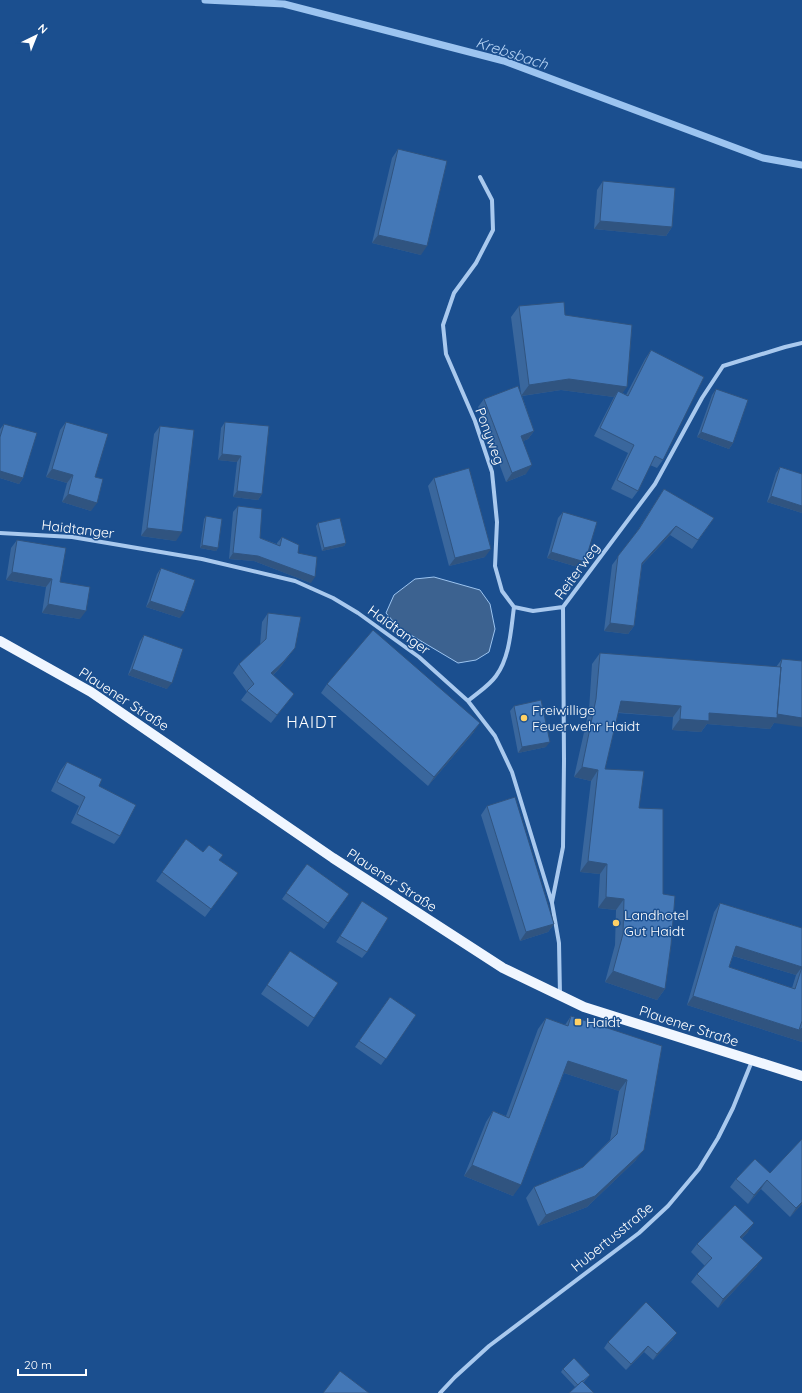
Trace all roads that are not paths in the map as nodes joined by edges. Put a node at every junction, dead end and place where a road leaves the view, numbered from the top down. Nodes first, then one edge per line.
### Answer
1 (480, 177) dead end
2 (802, 343) edge
3 (0, 533) edge
4 (514, 606) junction
5 (563, 608) junction
6 (0, 641) edge
7 (468, 701) junction
8 (552, 902) junction
9 (560, 996) junction
10 (752, 1061) junction
11 (802, 1076) edge
12 (440, 1393) edge

1 - 4 street, Ponyweg
2 - 5 street, Reiterweg
3 - 7 street, Haidtanger
4 - 5 street
4 - 7 street
5 - 8 street, Reiterweg
6 - 9 main road, Plauener Straße
7 - 8 street, Haidtanger
8 - 9 street, Haidtanger
9 - 10 main road, Plauener Straße
10 - 11 main road, Plauener Straße
10 - 12 street, Hubertusstraße

